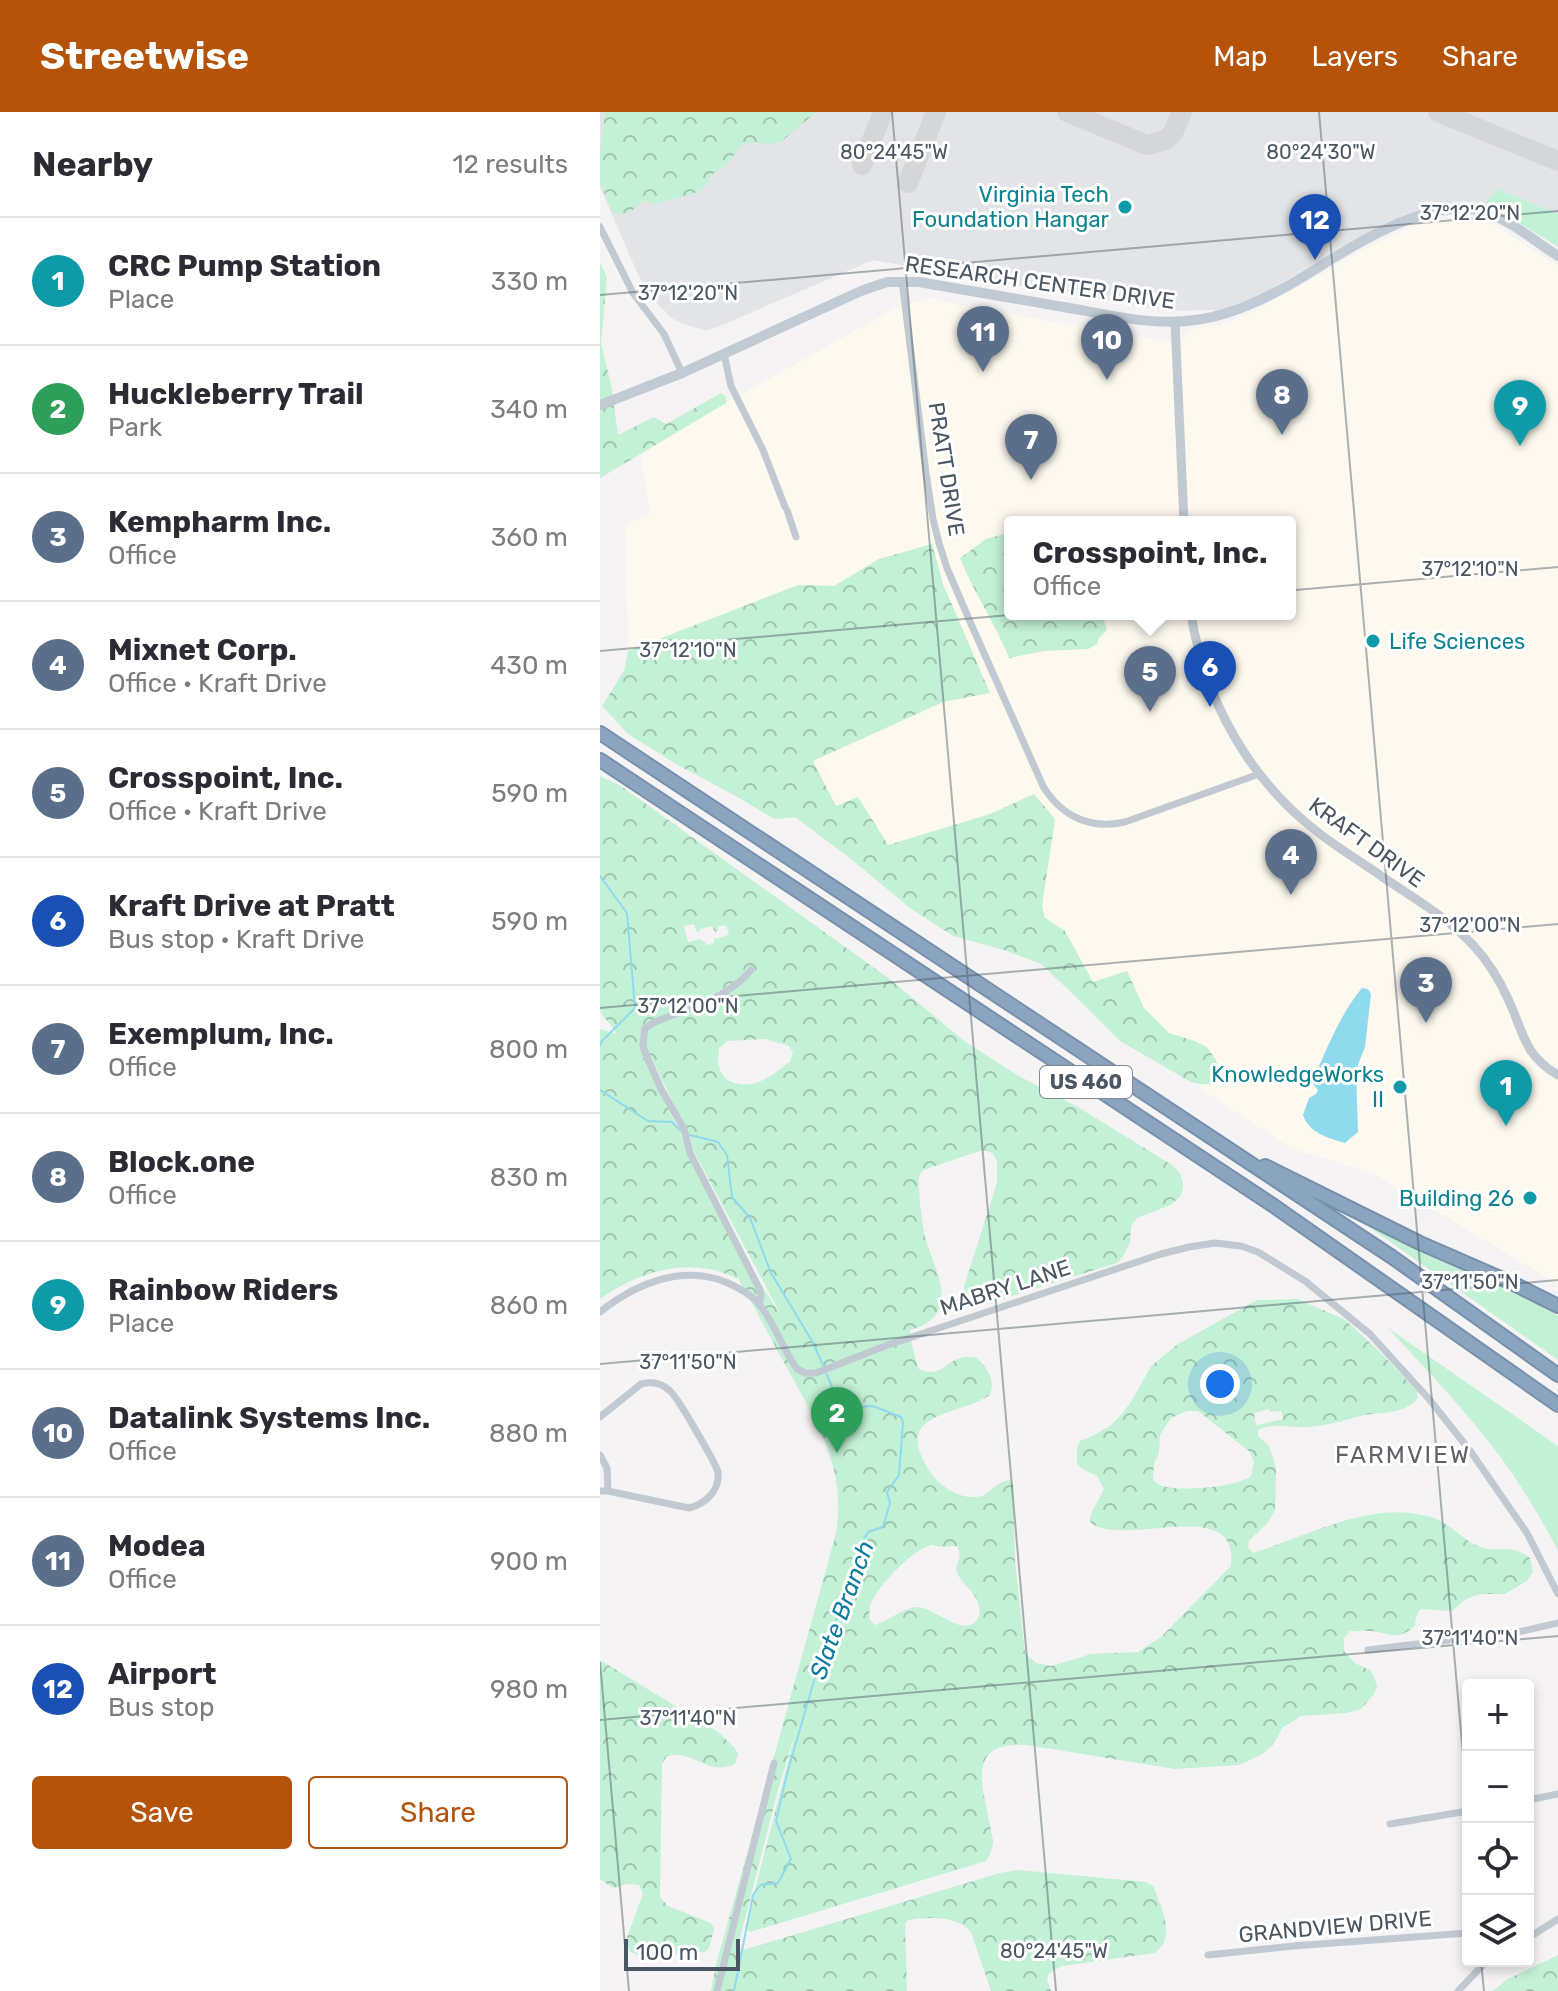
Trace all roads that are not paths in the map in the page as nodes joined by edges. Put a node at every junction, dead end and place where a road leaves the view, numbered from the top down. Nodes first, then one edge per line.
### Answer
1 (600, 227) edge
2 (1558, 256) edge
3 (902, 281) junction
4 (1175, 322) junction
5 (724, 354) junction
6 (682, 373) junction
7 (600, 405) edge
8 (1184, 516) edge
9 (796, 537) dead end
10 (1192, 620) edge
11 (600, 733) edge
12 (600, 760) edge
13 (1259, 774) junction
14 (751, 970) dead end
15 (1558, 1075) edge
16 (1218, 1142) junction
17 (759, 1304) junction
18 (1558, 1306) edge
19 (600, 1312) edge
20 (1558, 1375) edge
21 (1558, 1405) edge
22 (600, 1417) edge
23 (600, 1455) edge
24 (604, 1491) edge
25 (1558, 1594) edge
26 (1558, 1623) edge
27 (1368, 1650) dead end
28 (774, 1763) dead end
29 (1558, 1794) edge
30 (1534, 1799) edge
31 (1462, 1812) edge
32 (1390, 1824) dead end
33 (1558, 1919) edge
34 (1534, 1930) edge
35 (1541, 1930) junction
36 (1462, 1934) edge
37 (1534, 1934) edge
38 (1208, 1955) dead end
39 (1480, 1967) edge
40 (717, 1991) edge
41 (1458, 1991) edge

1 - 6 street
2 - 4 main road, RESEARCH CENTER DRIVE
3 - 4 main road, RESEARCH CENTER DRIVE
3 - 5 main road, RESEARCH CENTER DRIVE
3 - 13 street, PRATT DRIVE
4 - 8 street
5 - 6 main road, RESEARCH CENTER DRIVE
5 - 9 street
6 - 7 main road, RESEARCH CENTER DRIVE
10 - 13 street, KRAFT DRIVE
11 - 16 highway, US 460
12 - 21 highway, US 460
13 - 15 street, KRAFT DRIVE
14 - 17 street
16 - 18 highway
16 - 20 highway, US 460
17 - 19 street
17 - 25 street, MABRY LANE
22 - 24 street
23 - 24 street
26 - 27 street
28 - 40 street
29 - 30 street
31 - 32 street
33 - 35 street
34 - 35 street
35 - 37 street
36 - 38 street, GRANDVIEW DRIVE
39 - 41 street

